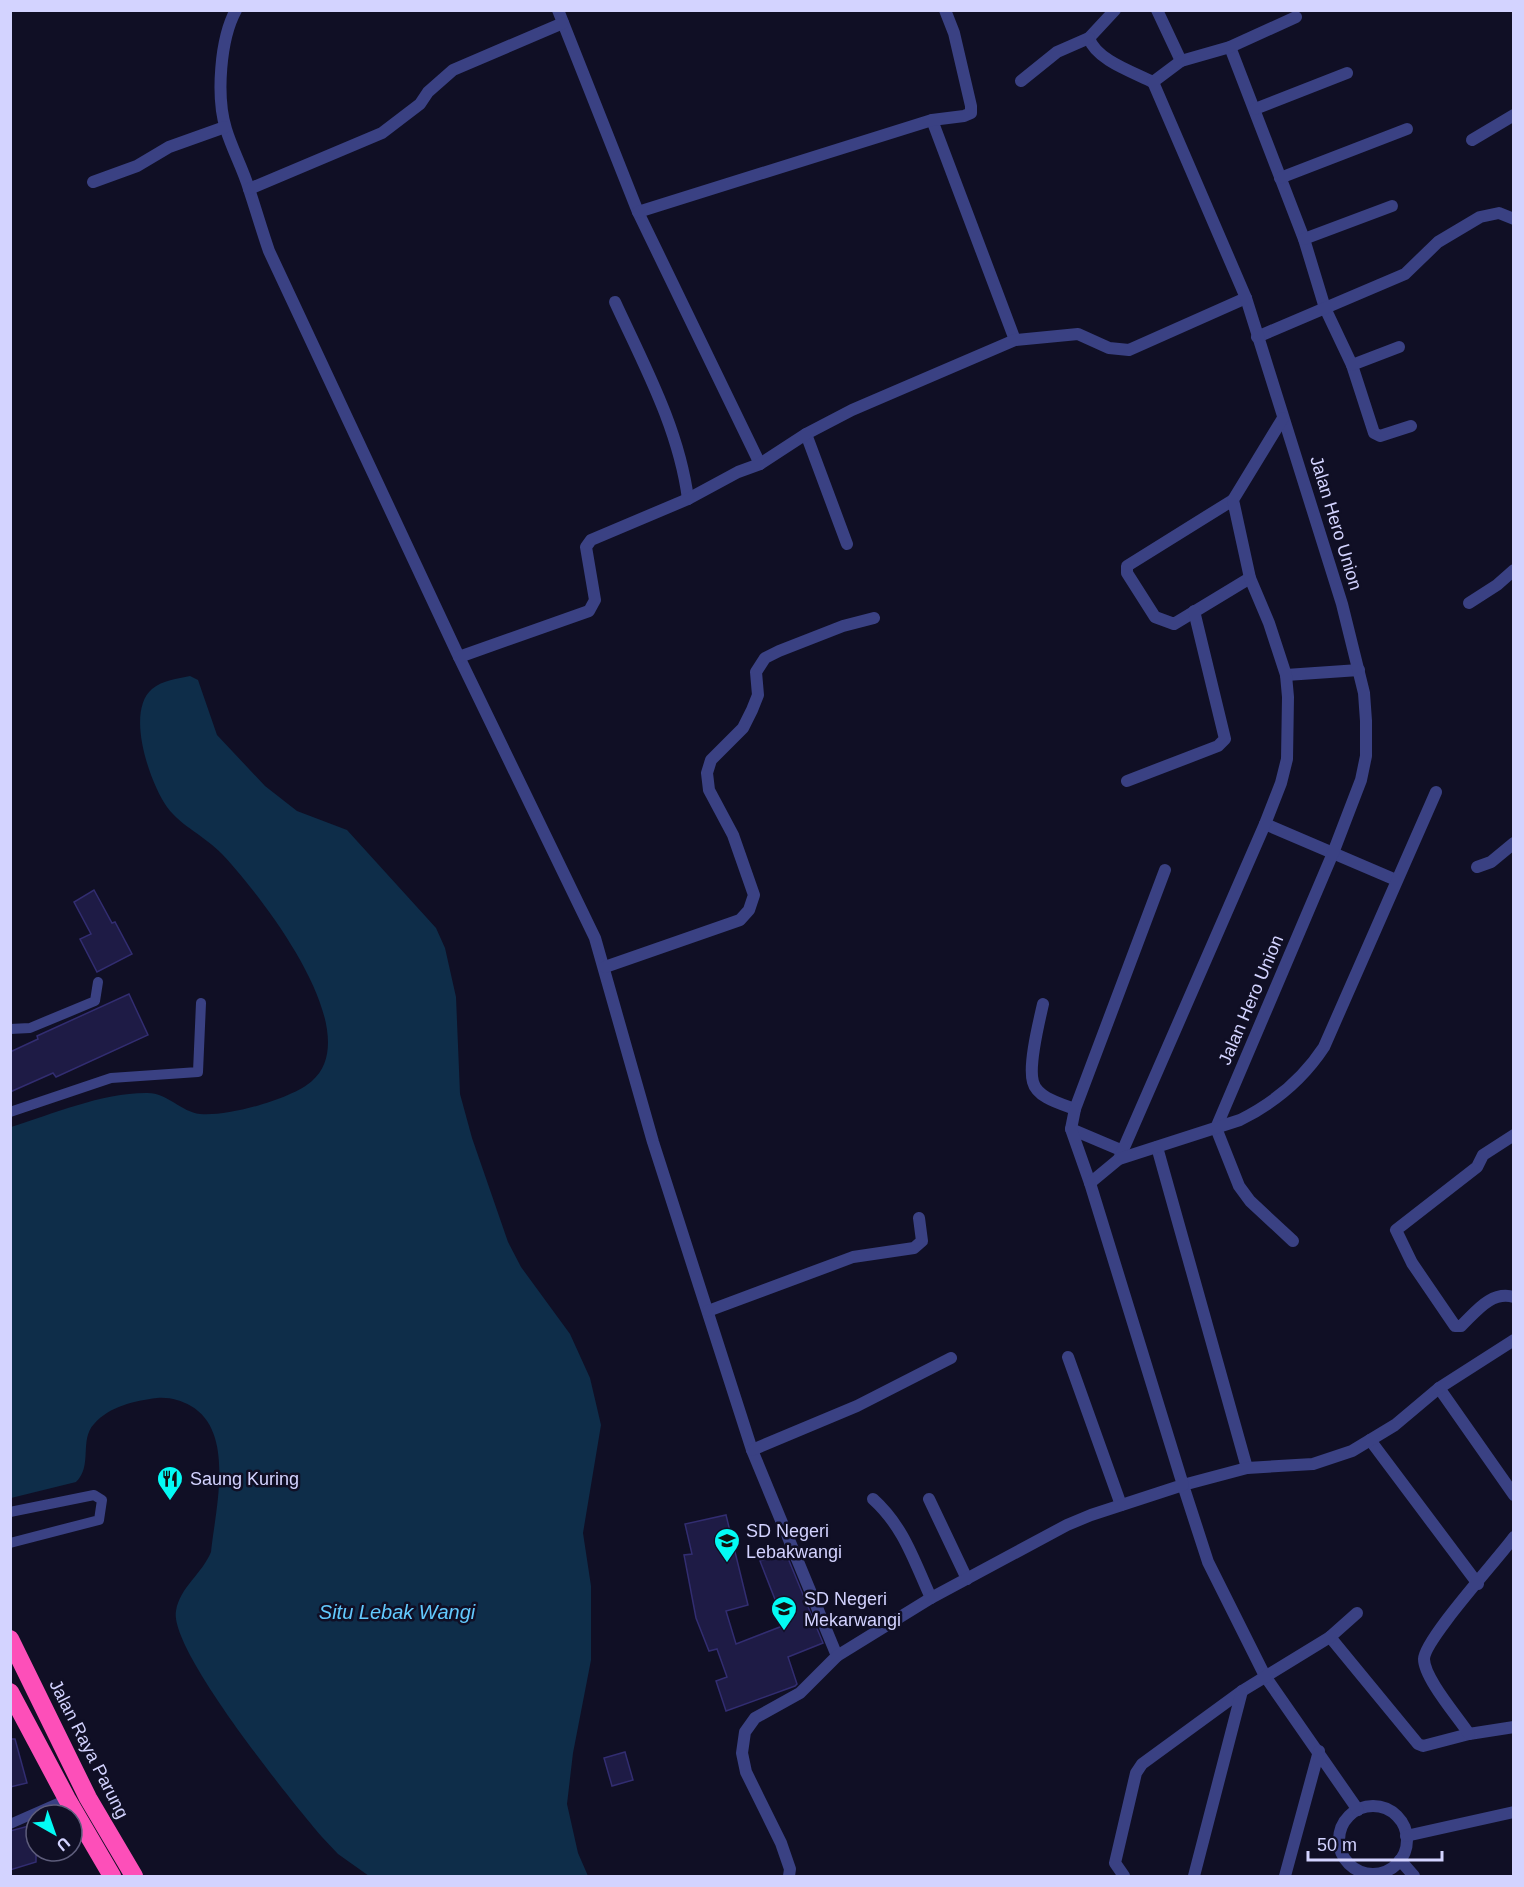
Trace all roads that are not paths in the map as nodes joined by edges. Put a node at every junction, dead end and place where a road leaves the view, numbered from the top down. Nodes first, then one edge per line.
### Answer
1 (236, 10) edge
2 (945, 10) edge
3 (1115, 10) edge
4 (1157, 10) edge
5 (560, 17) edge
6 (1296, 18) dead end
7 (1089, 38) junction
8 (1230, 47) junction
9 (1181, 61) junction
10 (1347, 73) dead end
11 (1021, 81) dead end
12 (1153, 82) junction
13 (1255, 109) junction
14 (1514, 115) edge
15 (932, 120) junction
16 (225, 127) junction
17 (1407, 129) dead end
18 (1472, 140) dead end
19 (1280, 178) junction
20 (93, 182) dead end
21 (249, 189) junction
22 (1392, 206) dead end
23 (638, 212) junction
24 (1514, 219) edge
25 (1304, 239) junction
26 (1246, 298) junction
27 (615, 302) dead end
28 (1325, 308) junction
29 (1257, 337) junction
30 (1015, 340) junction
31 (1398, 347) dead end
32 (1352, 365) junction
33 (1283, 418) junction
34 (1411, 426) dead end
35 (806, 434) junction
36 (760, 464) junction
37 (688, 499) junction
38 (1233, 500) junction
39 (847, 544) dead end
40 (1514, 570) edge
41 (1250, 578) junction
42 (1469, 603) dead end
43 (1194, 611) junction
44 (874, 618) dead end
45 (459, 657) junction
46 (1359, 670) junction
47 (1286, 675) junction
48 (1127, 781) dead end
49 (1436, 792) dead end
50 (1265, 824) junction
51 (1514, 843) edge
52 (1333, 854) junction
53 (1477, 867) dead end
54 (1165, 870) dead end
55 (1396, 880) junction
56 (605, 967) junction
57 (98, 982) dead end
58 (201, 1003) dead end
59 (1043, 1004) dead end
60 (10, 1029) edge
61 (1075, 1109) junction
62 (10, 1112) edge
63 (1216, 1128) junction
64 (1071, 1129) junction
65 (1514, 1135) edge
66 (1157, 1147) junction
67 (1121, 1155) junction
68 (1090, 1183) junction
69 (919, 1218) dead end
70 (1293, 1241) dead end
71 (1514, 1297) edge
72 (708, 1311) junction
73 (1512, 1344) edge
74 (1068, 1357) dead end
75 (951, 1358) dead end
76 (1439, 1388) junction
77 (1370, 1440) junction
78 (753, 1450) junction
79 (1247, 1468) junction
80 (1183, 1485) junction
81 (1514, 1495) edge
82 (873, 1499) dead end
83 (929, 1499) dead end
84 (1121, 1505) junction
85 (10, 1512) edge
86 (1514, 1538) edge
87 (10, 1543) edge
88 (968, 1579) junction
89 (1478, 1584) junction
90 (931, 1598) junction
91 (1357, 1613) dead end
92 (1330, 1637) junction
93 (10, 1639) edge
94 (837, 1656) junction
95 (1265, 1676) junction
96 (1242, 1691) junction
97 (10, 1692) edge
98 (1514, 1727) edge
99 (1469, 1734) junction
100 (1319, 1751) junction
101 (67, 1799) junction
102 (1358, 1810) junction
103 (1514, 1812) edge
104 (10, 1824) edge
105 (1406, 1836) junction
106 (1400, 1860) junction
107 (1367, 1875) edge
108 (112, 1876) edge
109 (134, 1876) edge
110 (789, 1876) edge
111 (1124, 1876) edge
112 (1194, 1876) edge
113 (1285, 1876) edge
114 (1414, 1876) edge

1 - 16 street
2 - 15 street
3 - 7 street
4 - 9 street
5 - 21 street
5 - 23 street
6 - 8 street
7 - 11 street
7 - 12 street
8 - 9 street
8 - 13 street
9 - 12 street
10 - 13 street
12 - 26 street, Jalan Hero Union
13 - 19 street
14 - 18 street
15 - 23 street
15 - 30 street
16 - 20 street
16 - 21 street
17 - 19 street
19 - 25 street
21 - 45 street
22 - 25 street
23 - 36 street
24 - 28 street
25 - 28 street
26 - 29 street, Jalan Hero Union
26 - 30 street
27 - 37 street
28 - 29 street
28 - 32 street
29 - 33 street, Jalan Hero Union
30 - 35 street
31 - 32 street
32 - 34 street
33 - 38 street
33 - 46 street, Jalan Hero Union
35 - 36 street
35 - 39 street
36 - 37 street
37 - 45 street
38 - 41 street
38 - 43 street
40 - 42 street
41 - 43 street
41 - 47 street
43 - 48 street
44 - 56 street
45 - 56 street
46 - 47 street
46 - 52 street, Jalan Hero Union
47 - 50 street
49 - 55 street
50 - 52 street
50 - 67 street
51 - 53 street
52 - 55 street
52 - 63 street, Jalan Hero Union
54 - 61 street
55 - 63 street
56 - 72 street
57 - 60 lane
58 - 62 lane
59 - 61 street
61 - 64 street
63 - 66 street
63 - 70 street
64 - 67 street
64 - 68 street
65 - 71 street
66 - 67 street
66 - 79 street
67 - 68 street
68 - 80 street
69 - 72 street
72 - 78 street
73 - 76 street
74 - 84 street
75 - 78 street
76 - 77 street
76 - 81 street
77 - 79 street
77 - 89 street
78 - 94 street
79 - 80 street
80 - 84 street
80 - 95 street
82 - 90 street
83 - 88 street
84 - 88 street
85 - 87 lane
86 - 89 street
88 - 90 street
89 - 99 street
90 - 94 street
91 - 92 street
92 - 95 street
92 - 99 street
93 - 109 highway, Jalan Raya Parung
94 - 110 street
95 - 96 street
95 - 100 street
96 - 111 street
96 - 112 street
97 - 101 highway
98 - 99 street
100 - 102 street
100 - 113 street
101 - 104 lane
101 - 108 highway
102 - 105 street
102 - 107 street
103 - 105 street
105 - 106 street
106 - 107 street
106 - 114 street

